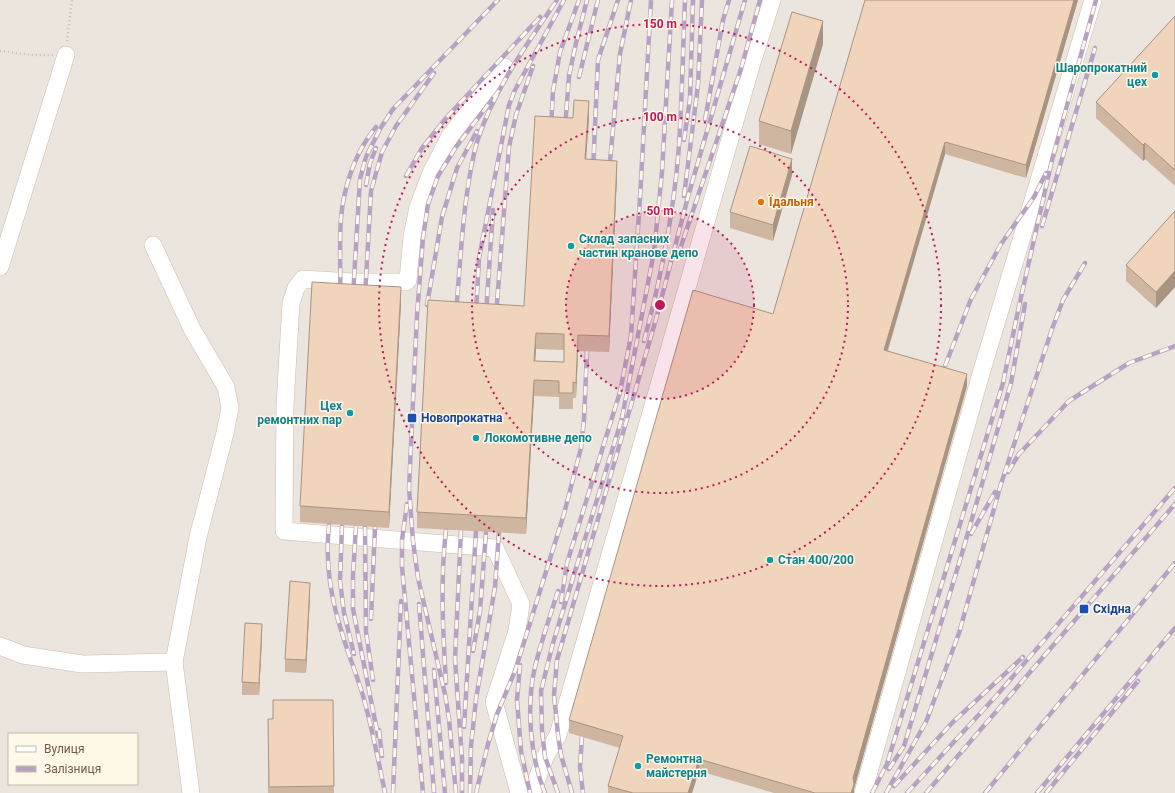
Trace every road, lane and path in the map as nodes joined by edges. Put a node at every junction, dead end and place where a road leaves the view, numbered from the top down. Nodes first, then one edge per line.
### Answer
1 (72, 0) edge
2 (772, 0) edge
3 (1093, 0) edge
4 (0, 51) edge
5 (66, 55) junction
6 (505, 67) dead end
7 (153, 244) dead end
8 (0, 267) edge
9 (0, 646) edge
10 (174, 662) junction
11 (191, 793) edge
12 (520, 793) edge
13 (532, 793) edge
14 (863, 793) edge

1 - 5 path
2 - 13 lane
3 - 14 lane
4 - 5 path
5 - 8 lane
6 - 12 lane
7 - 10 lane
9 - 10 lane
10 - 11 lane

